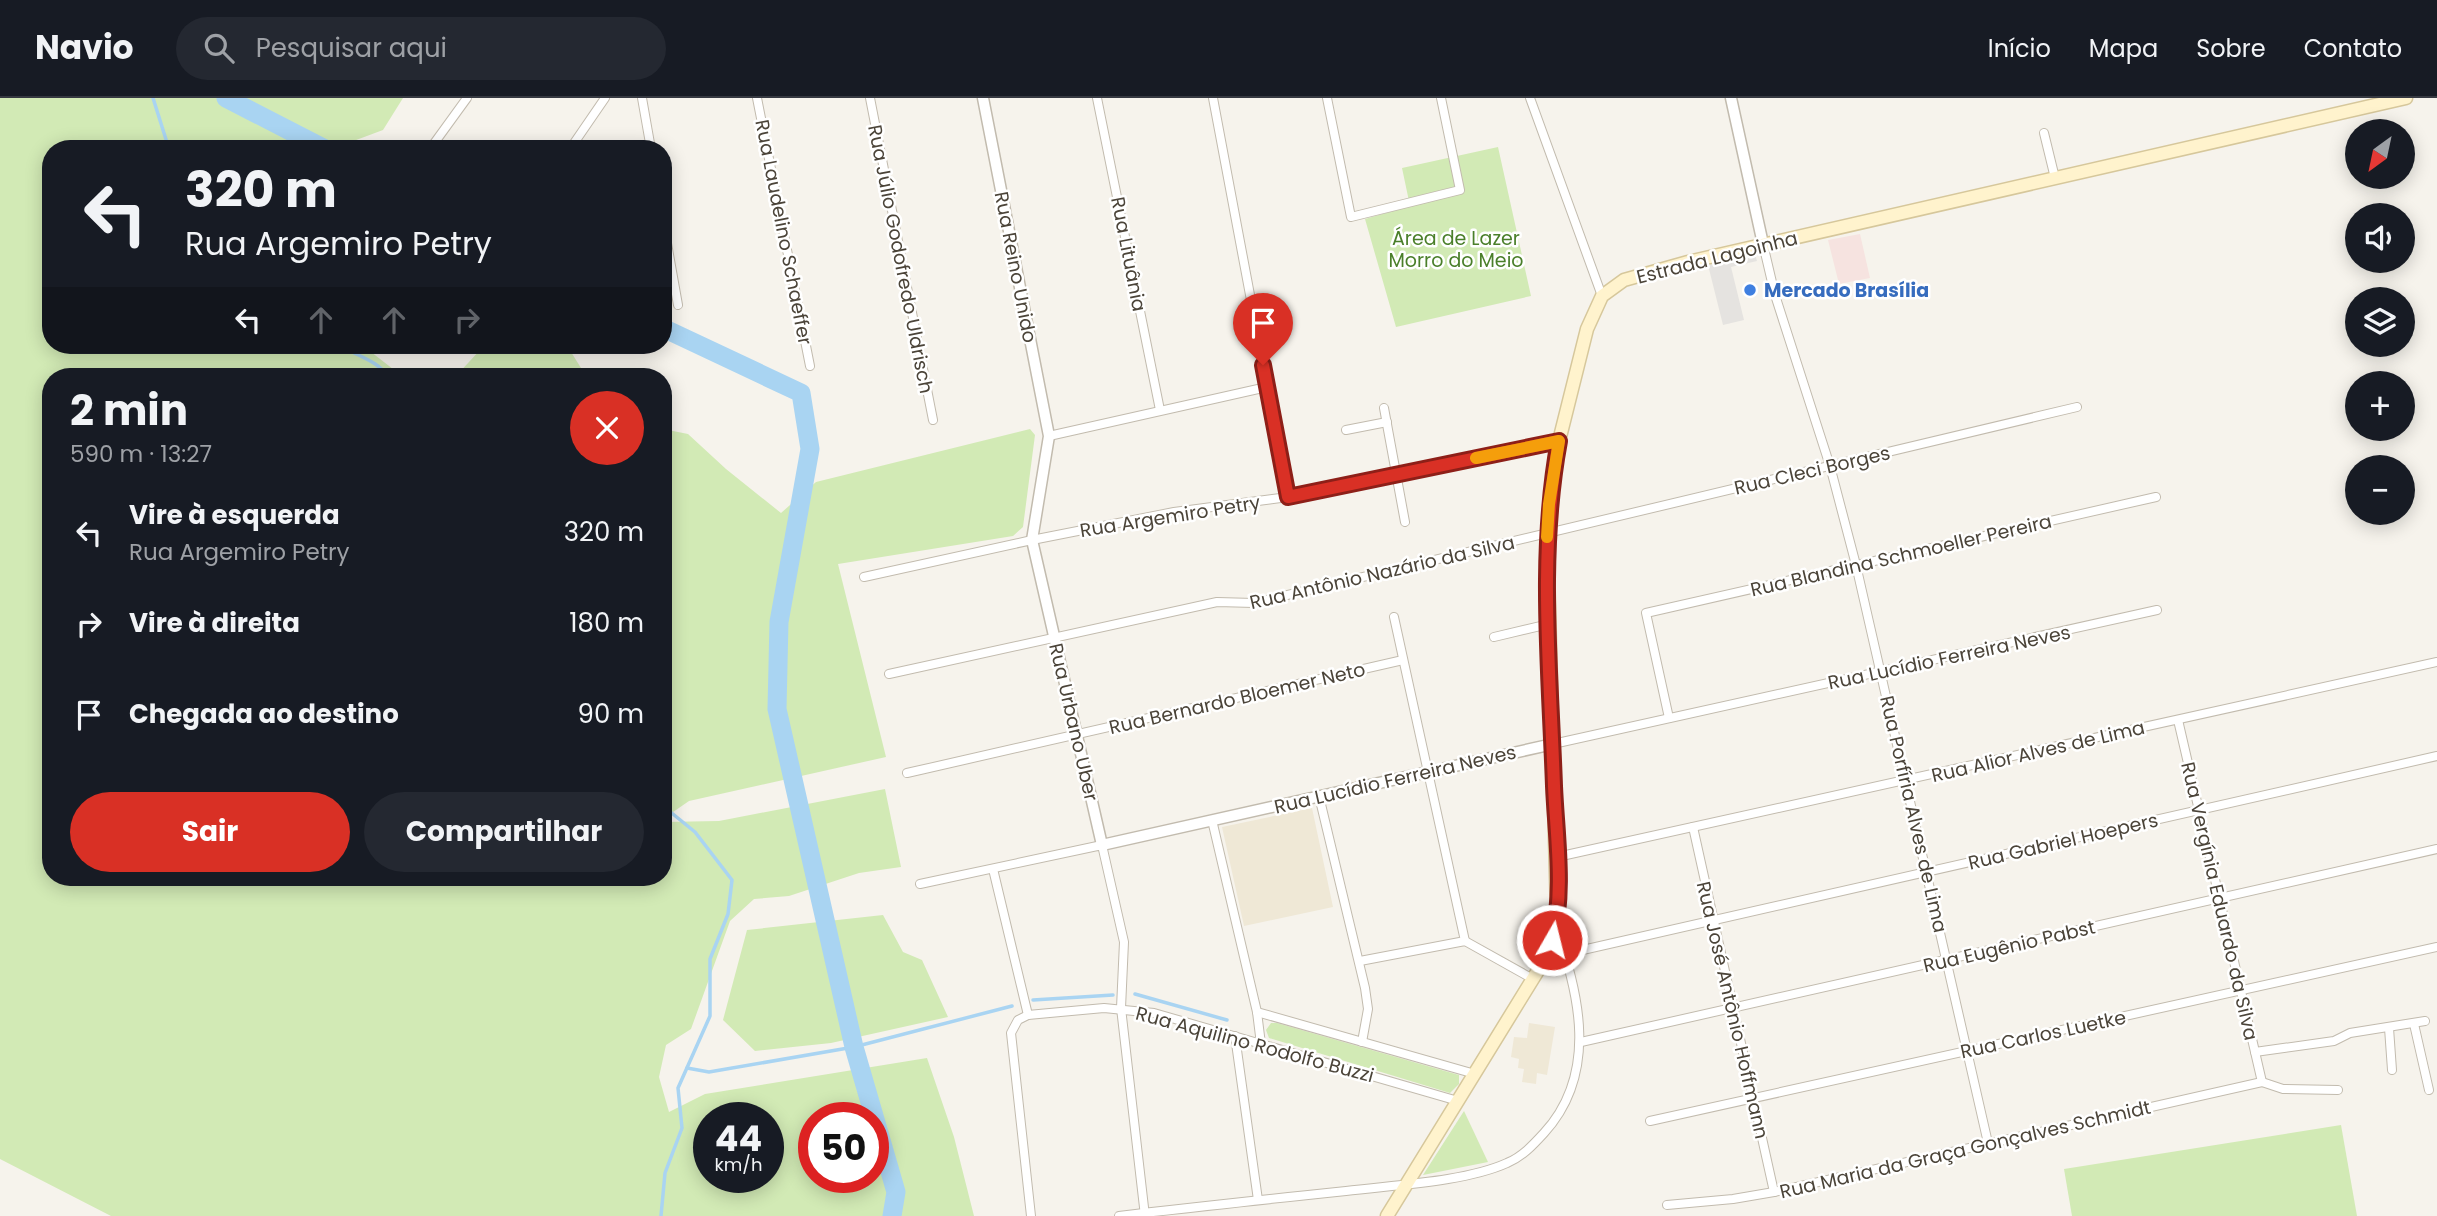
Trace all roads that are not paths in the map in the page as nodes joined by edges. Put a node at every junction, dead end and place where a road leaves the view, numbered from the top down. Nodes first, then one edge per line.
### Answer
1 (467, 98) edge
2 (605, 98) edge
3 (642, 98) edge
4 (757, 98) edge
5 (870, 98) edge
6 (983, 98) edge
7 (1097, 98) edge
8 (1213, 98) edge
9 (1327, 98) edge
10 (1441, 98) edge
11 (1530, 98) edge
12 (1731, 98) edge
13 (2406, 98) edge
14 (2044, 133) dead end
15 (437, 140) edge
16 (576, 140) edge
17 (649, 140) edge
18 (2055, 178) junction
19 (1763, 244) junction
20 (672, 271) edge
21 (1602, 296) junction
22 (678, 305) dead end
23 (810, 366) dead end
24 (1267, 387) junction
25 (2077, 407) dead end
26 (1384, 408) dead end
27 (1160, 410) junction
28 (933, 420) dead end
29 (1387, 422) junction
30 (1346, 430) dead end
31 (1049, 436) junction
32 (1559, 441) junction
33 (1830, 466) junction
34 (1396, 475) junction
35 (1288, 497) junction
36 (2156, 497) dead end
37 (1405, 522) dead end
38 (1547, 534) junction
39 (1032, 540) junction
40 (1856, 565) junction
41 (864, 577) dead end
42 (2157, 611) dead end
43 (1394, 617) dead end
44 (1549, 624) junction
45 (1494, 637) dead end
46 (1055, 638) junction
47 (1403, 660) junction
48 (2437, 662) edge
49 (1882, 671) junction
50 (889, 674) dead end
51 (1670, 718) junction
52 (2178, 720) junction
53 (1077, 734) junction
54 (1553, 744) junction
55 (2437, 756) edge
56 (1428, 772) junction
57 (907, 773) dead end
58 (1906, 780) junction
59 (1319, 796) junction
60 (2199, 810) junction
61 (1212, 820) junction
62 (1693, 827) junction
63 (1102, 845) junction
64 (2437, 849) edge
65 (1557, 858) junction
66 (993, 869) junction
67 (1927, 872) junction
68 (920, 884) dead end
69 (2219, 898) junction
70 (1714, 920) junction
71 (1556, 927) junction
72 (1465, 941) junction
73 (2437, 947) edge
74 (1566, 954) junction
75 (1947, 960) junction
76 (1360, 961) junction
77 (1533, 979) junction
78 (2241, 990) junction
79 (1733, 1008) junction
80 (1121, 1009) junction
81 (1257, 1012) junction
82 (1028, 1015) junction
83 (2425, 1021) dead end
84 (2414, 1024) junction
85 (2389, 1028) junction
86 (1235, 1036) junction
87 (1362, 1042) junction
88 (1581, 1042) junction
89 (1261, 1044) junction
90 (1968, 1051) junction
91 (2255, 1052) junction
92 (2392, 1070) dead end
93 (1475, 1074) junction
94 (2262, 1082) junction
95 (2338, 1090) dead end
96 (2429, 1090) dead end
97 (1753, 1098) junction
98 (1458, 1101) junction
99 (1650, 1122) dead end
100 (1988, 1143) junction
101 (1406, 1184) junction
102 (1774, 1192) junction
103 (1258, 1200) junction
104 (1667, 1205) dead end
105 (1145, 1215) edge
106 (1031, 1216) edge
107 (1119, 1216) edge
108 (1387, 1216) edge

1 - 15 street
2 - 16 street
3 - 17 street
4 - 23 street, Rua Laudelino Schaeffer
5 - 28 street, Rua Júlio Godofredo Uldrisch
6 - 31 street, Rua Reino Unido
7 - 27 street, Rua Lituânia
8 - 24 street
9 - 10 street
11 - 21 street
12 - 19 street
13 - 18 main road, Estrada Lagoinha
14 - 18 street
18 - 19 main road, Estrada Lagoinha
19 - 21 main road, Estrada Lagoinha
19 - 33 street, Rua Porfíria Alves de Lima
20 - 22 street
21 - 32 main road
24 - 27 street
24 - 35 street
25 - 33 street, Rua Cleci Borges
26 - 29 street
27 - 31 street
29 - 30 street
29 - 34 street
31 - 39 street, Rua Urbano Uber
32 - 34 street, Rua Argemiro Petry
32 - 38 main road
33 - 38 street, Rua Cleci Borges
33 - 40 street, Rua Porfíria Alves de Lima
34 - 35 street, Rua Argemiro Petry
34 - 37 street
35 - 39 street, Rua Argemiro Petry
36 - 40 street, Rua Blandina Schmoeller Pereira
38 - 44 main road
38 - 46 street, Rua Antônio Nazário da Silva
39 - 41 street, Rua Argemiro Petry
39 - 46 street, Rua Urbano Uber
40 - 49 street, Rua Porfíria Alves de Lima
40 - 51 street, Rua Blandina Schmoeller Pereira
42 - 49 street, Rua Lucídio Ferreira Neves
43 - 47 street
44 - 45 street
44 - 54 main road
46 - 50 street, Rua Antônio Nazário da Silva
46 - 53 street, Rua Urbano Uber
47 - 53 street, Rua Bernardo Bloemer Neto
47 - 56 street
48 - 52 street, Rua Alior Alves de Lima
49 - 51 street, Rua Lucídio Ferreira Neves
49 - 58 street, Rua Porfíria Alves de Lima
51 - 54 street, Rua Lucídio Ferreira Neves
52 - 58 street, Rua Alior Alves de Lima
52 - 60 street, Rua Vergínia Eduardo da Silva
53 - 57 street, Rua Bernardo Bloemer Neto
53 - 63 street, Rua Urbano Uber
54 - 56 street, Rua Lucídio Ferreira Neves
54 - 65 main road
55 - 60 street, Rua Gabriel Hoepers
56 - 59 street, Rua Lucídio Ferreira Neves
56 - 72 street
58 - 62 street, Rua Alior Alves de Lima
58 - 67 street, Rua Porfíria Alves de Lima
59 - 61 street, Rua Lucídio Ferreira Neves
59 - 76 street
60 - 67 street, Rua Gabriel Hoepers
60 - 69 street, Rua Vergínia Eduardo da Silva
61 - 63 street, Rua Lucídio Ferreira Neves
61 - 81 street
62 - 65 street, Rua Alior Alves de Lima
62 - 70 street, Rua José Antônio Hoffmann
63 - 66 street, Rua Lucídio Ferreira Neves
63 - 80 street, Rua Urbano Uber
64 - 69 street, Rua Eugênio Pabst
65 - 71 main road
66 - 68 street, Rua Lucídio Ferreira Neves
66 - 82 street
67 - 70 street, Rua Gabriel Hoepers
67 - 75 street, Rua Porfíria Alves de Lima
69 - 75 street, Rua Eugênio Pabst
69 - 78 street, Rua Vergínia Eduardo da Silva
70 - 74 street, Rua Gabriel Hoepers
70 - 79 street, Rua José Antônio Hoffmann
71 - 74 street
71 - 77 main road
72 - 76 street
72 - 77 street
73 - 78 street, Rua Carlos Luetke
74 - 88 street
75 - 79 street, Rua Eugênio Pabst
75 - 90 street, Rua Porfíria Alves de Lima
76 - 87 street
77 - 93 main road
78 - 90 street, Rua Carlos Luetke
78 - 91 street, Rua Vergínia Eduardo da Silva
79 - 88 street, Rua Eugênio Pabst
79 - 97 street, Rua José Antônio Hoffmann
80 - 82 street, Rua Aquilino Rodolfo Buzzi
80 - 86 street, Rua Aquilino Rodolfo Buzzi
80 - 105 street, Rua Urbano Uber
81 - 87 street
81 - 89 street
82 - 106 street
83 - 84 street
84 - 85 street
84 - 96 street
85 - 91 street
85 - 92 street
86 - 89 street, Rua Aquilino Rodolfo Buzzi
86 - 103 street
87 - 93 street
88 - 101 street
89 - 98 street, Rua Aquilino Rodolfo Buzzi
90 - 97 street, Rua Carlos Luetke
90 - 100 street, Rua Porfíria Alves de Lima
91 - 94 street, Rua Vergínia Eduardo da Silva
93 - 98 main road
94 - 95 street
94 - 100 street, Rua Maria da Graça Gonçalves Schmidt
97 - 99 street, Rua Carlos Luetke
97 - 102 street, Rua José Antônio Hoffmann
98 - 101 main road
100 - 102 street, Rua Maria da Graça Gonçalves Schmidt
101 - 103 street
101 - 108 main road
102 - 104 street, Rua Maria da Graça Gonçalves Schmidt
103 - 105 street
105 - 107 street

